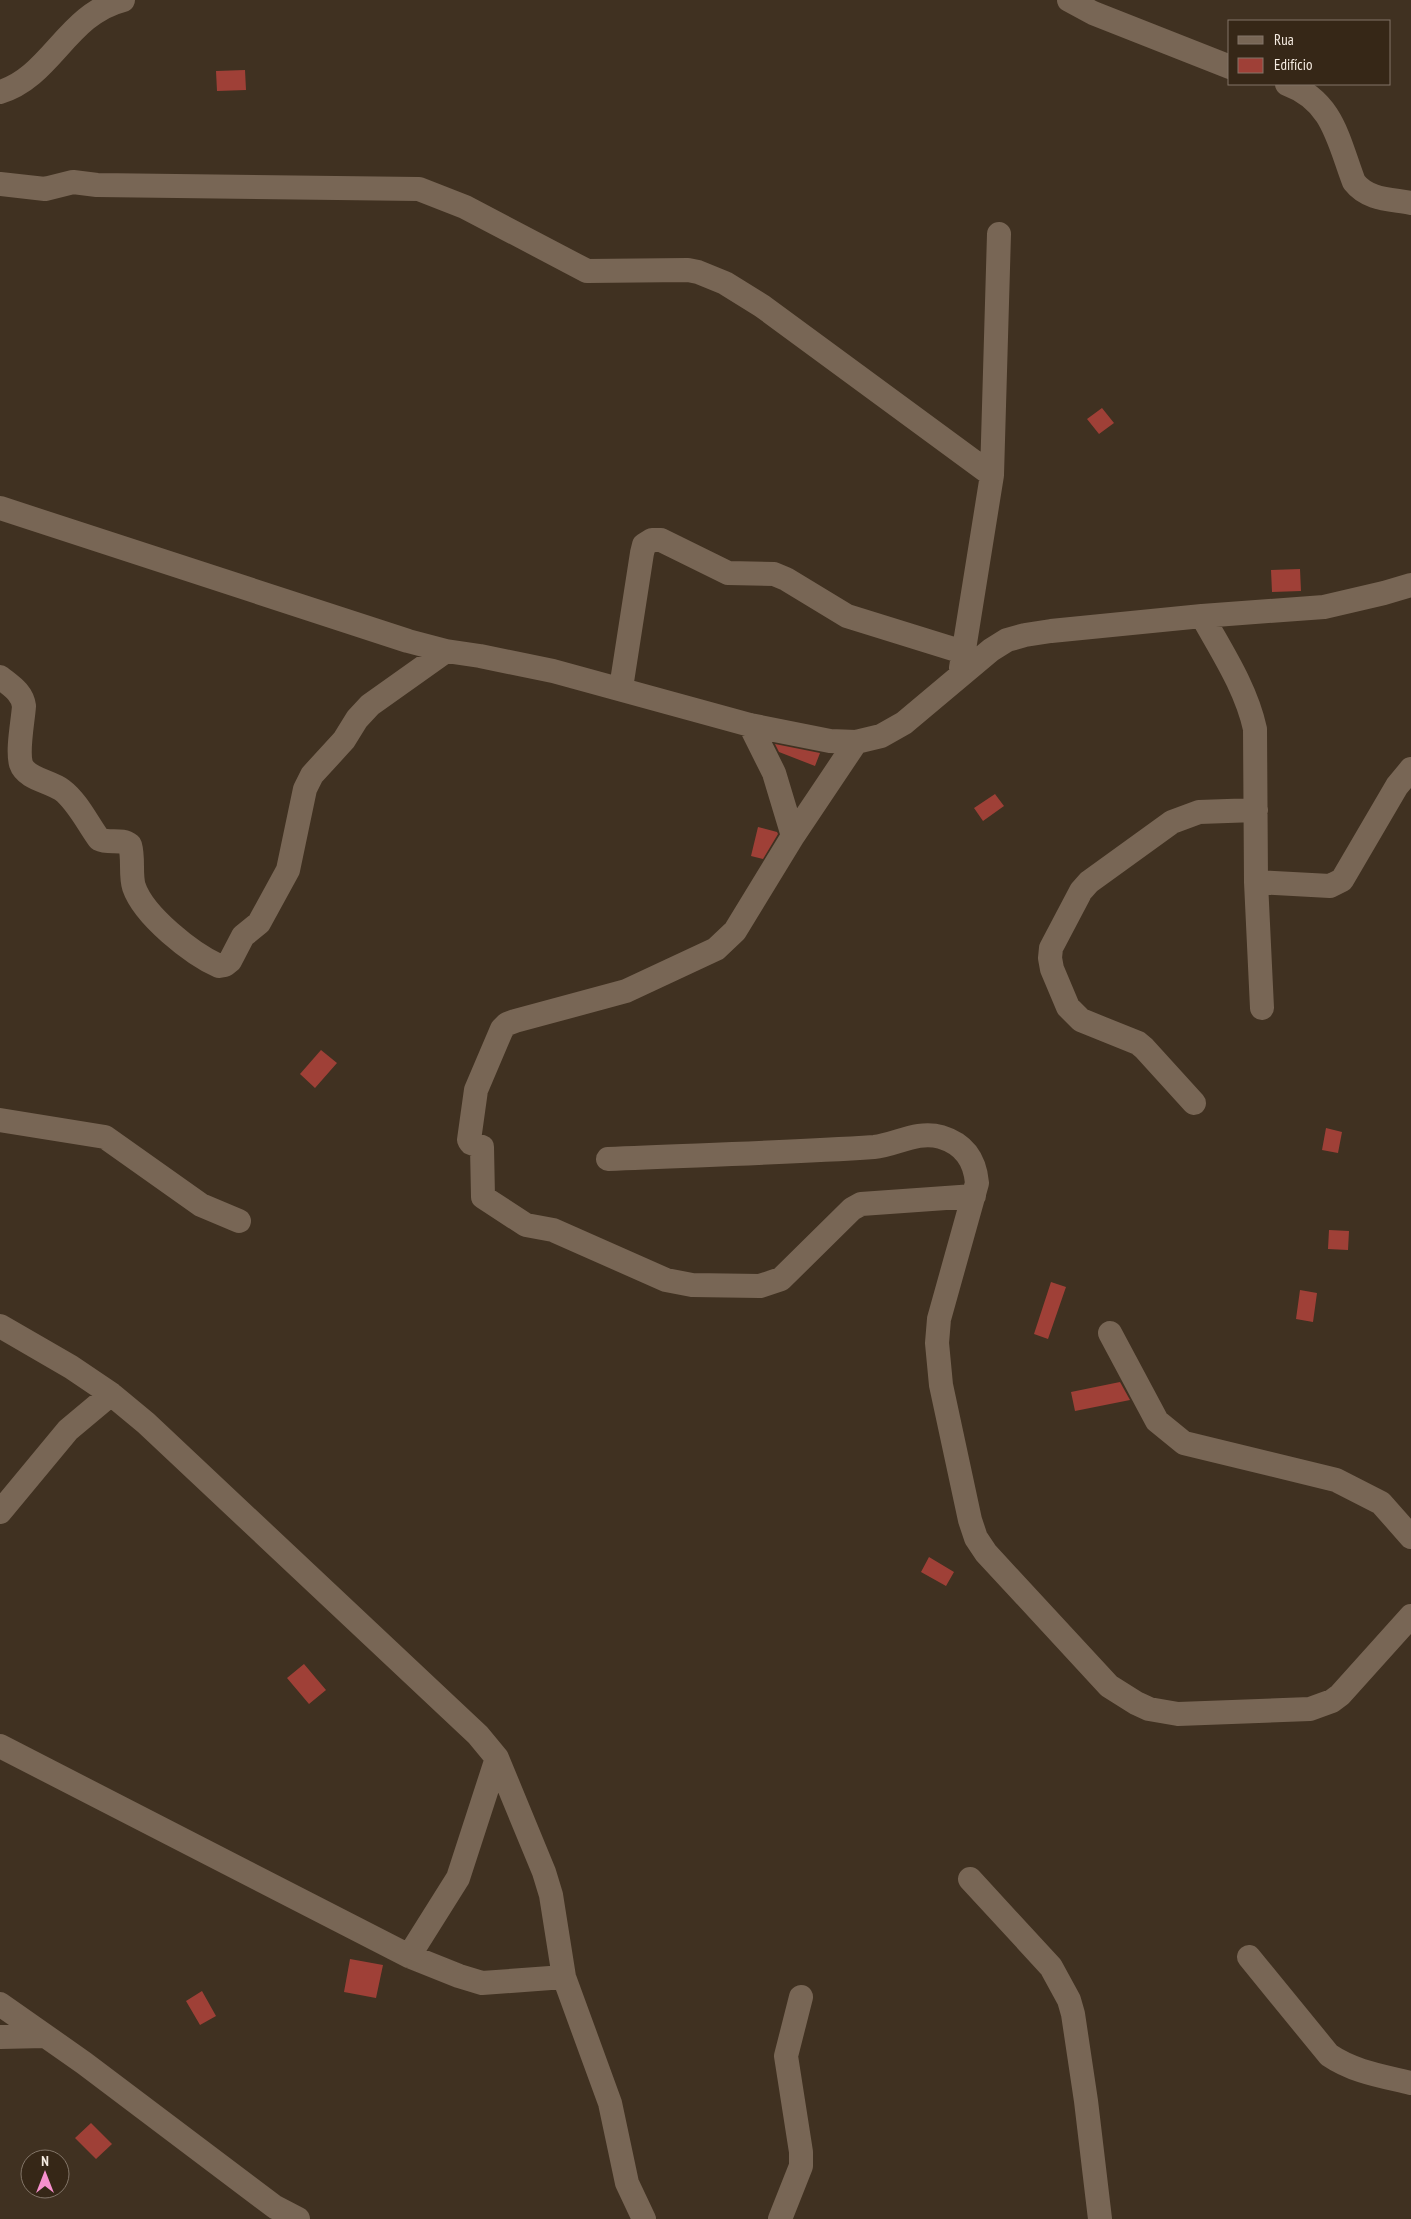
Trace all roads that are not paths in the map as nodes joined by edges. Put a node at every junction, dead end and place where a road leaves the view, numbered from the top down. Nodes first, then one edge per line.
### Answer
1 (123, 0) edge
2 (1069, 0) edge
3 (86, 8) edge
4 (1228, 66) edge
5 (1290, 85) edge
6 (0, 92) edge
7 (0, 184) edge
8 (1411, 204) edge
9 (999, 234) dead end
10 (992, 475) junction
11 (0, 508) edge
12 (1411, 585) edge
13 (1202, 616) junction
14 (446, 651) junction
15 (963, 652) junction
16 (0, 677) edge
17 (960, 677) junction
18 (621, 688) junction
19 (750, 725) junction
20 (856, 742) junction
21 (1411, 769) edge
22 (1256, 810) junction
23 (793, 836) junction
24 (1256, 882) junction
25 (1262, 1008) dead end
26 (1194, 1103) dead end
27 (0, 1120) edge
28 (608, 1159) dead end
29 (974, 1196) junction
30 (239, 1222) dead end
31 (0, 1326) edge
32 (1110, 1333) dead end
33 (111, 1394) junction
34 (0, 1512) edge
35 (1411, 1537) edge
36 (1411, 1616) edge
37 (0, 1746) edge
38 (497, 1758) junction
39 (970, 1879) dead end
40 (409, 1956) junction
41 (1249, 1957) dead end
42 (564, 1977) junction
43 (802, 1997) dead end
44 (0, 2004) edge
45 (45, 2036) junction
46 (0, 2037) edge
47 (1411, 2083) edge
48 (298, 2219) edge
49 (644, 2219) edge
50 (780, 2219) edge
51 (1100, 2219) edge

1 - 3 street
2 - 4 street
3 - 6 street
5 - 8 street
7 - 10 street
9 - 10 street
10 - 15 street
11 - 14 street
12 - 13 street
13 - 17 street
13 - 22 street
14 - 16 street
14 - 18 street
15 - 17 street
15 - 18 street
17 - 20 street
18 - 19 street
19 - 20 street
19 - 23 street
20 - 23 street
21 - 24 street
22 - 24 street
22 - 26 street
23 - 29 street
24 - 25 street
27 - 30 street
28 - 29 street
29 - 36 street
31 - 33 street
32 - 35 street
33 - 34 street
33 - 38 street
37 - 40 street
38 - 40 street
38 - 42 street
39 - 51 street
40 - 42 street
41 - 47 street
42 - 49 street
43 - 50 street
44 - 45 street
45 - 46 street
45 - 48 street

